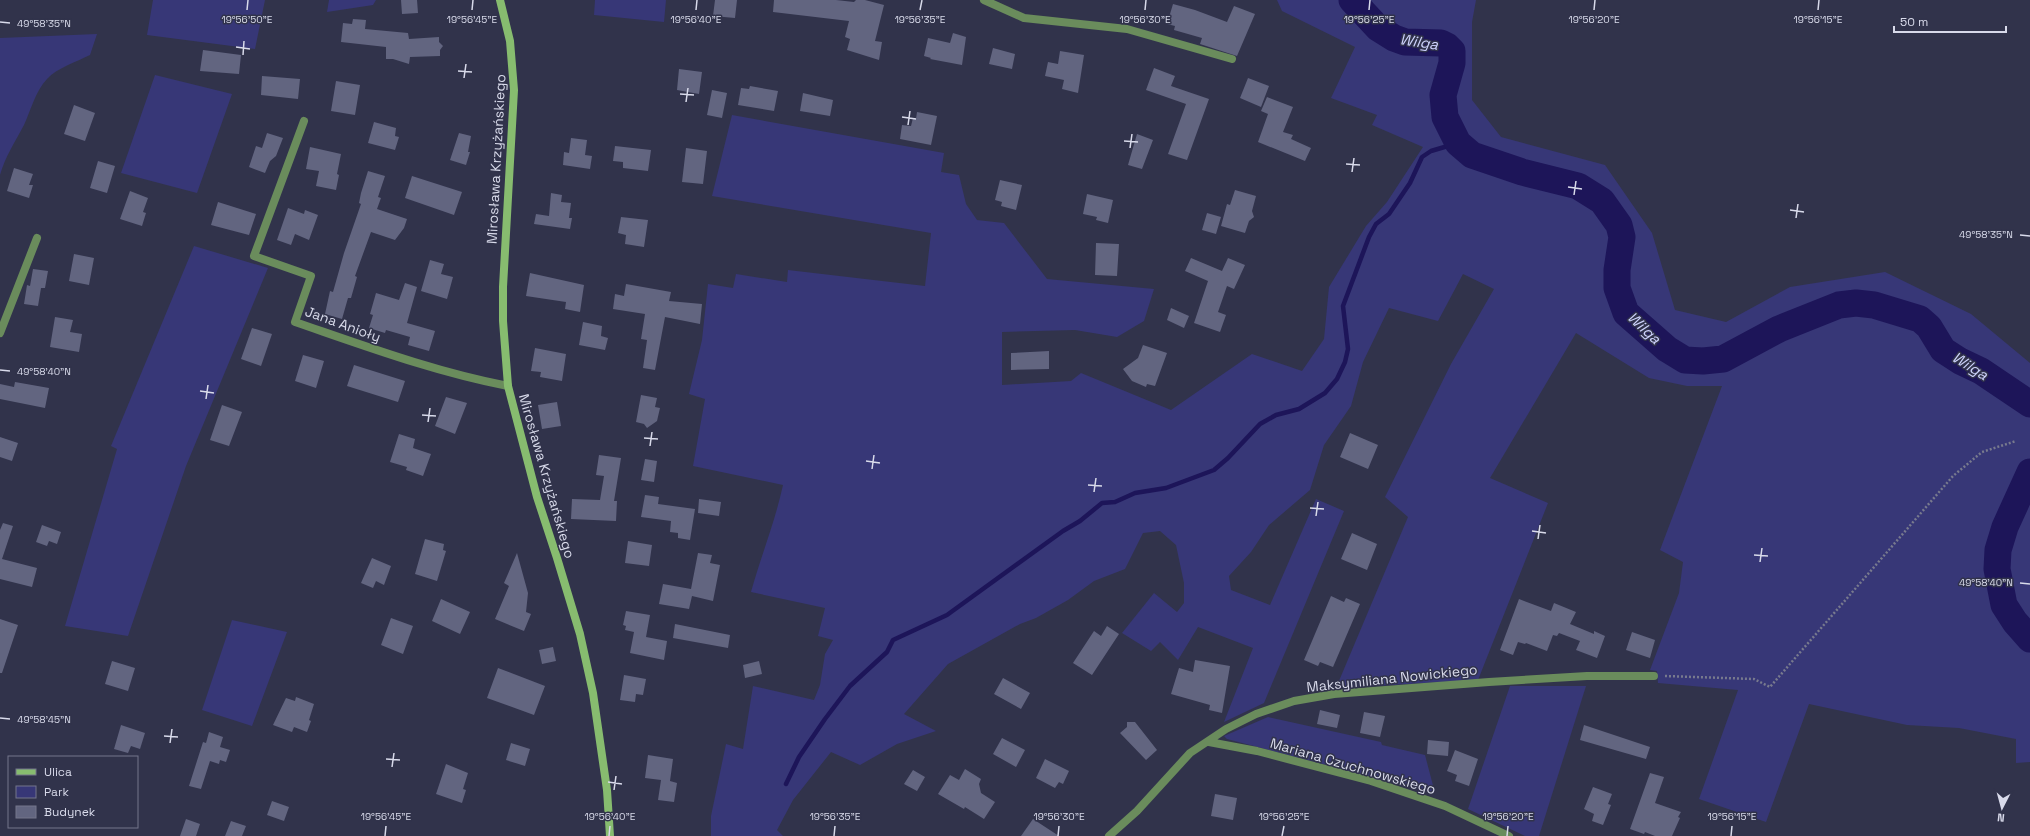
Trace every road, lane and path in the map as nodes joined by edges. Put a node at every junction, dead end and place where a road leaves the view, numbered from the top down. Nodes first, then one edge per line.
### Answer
1 (500, 0) edge
2 (984, 0) edge
3 (1232, 59) dead end
4 (304, 121) dead end
5 (37, 238) dead end
6 (0, 333) edge
7 (508, 386) junction
8 (2016, 441) dead end
9 (1654, 676) joint
10 (1209, 742) junction
11 (610, 836) edge
12 (1109, 836) edge
13 (1509, 836) edge

1 - 7 street, Mirosława Krzyżańskiego
2 - 3 street
4 - 7 street, Jana Anioły
5 - 6 street
7 - 11 street, Mirosława Krzyżańskiego
8 - 9 path
9 - 10 street, Maksymiliana Nowickiego
10 - 12 street, Maksymiliana Nowickiego
10 - 13 street, Mariana Czuchnowskiego

